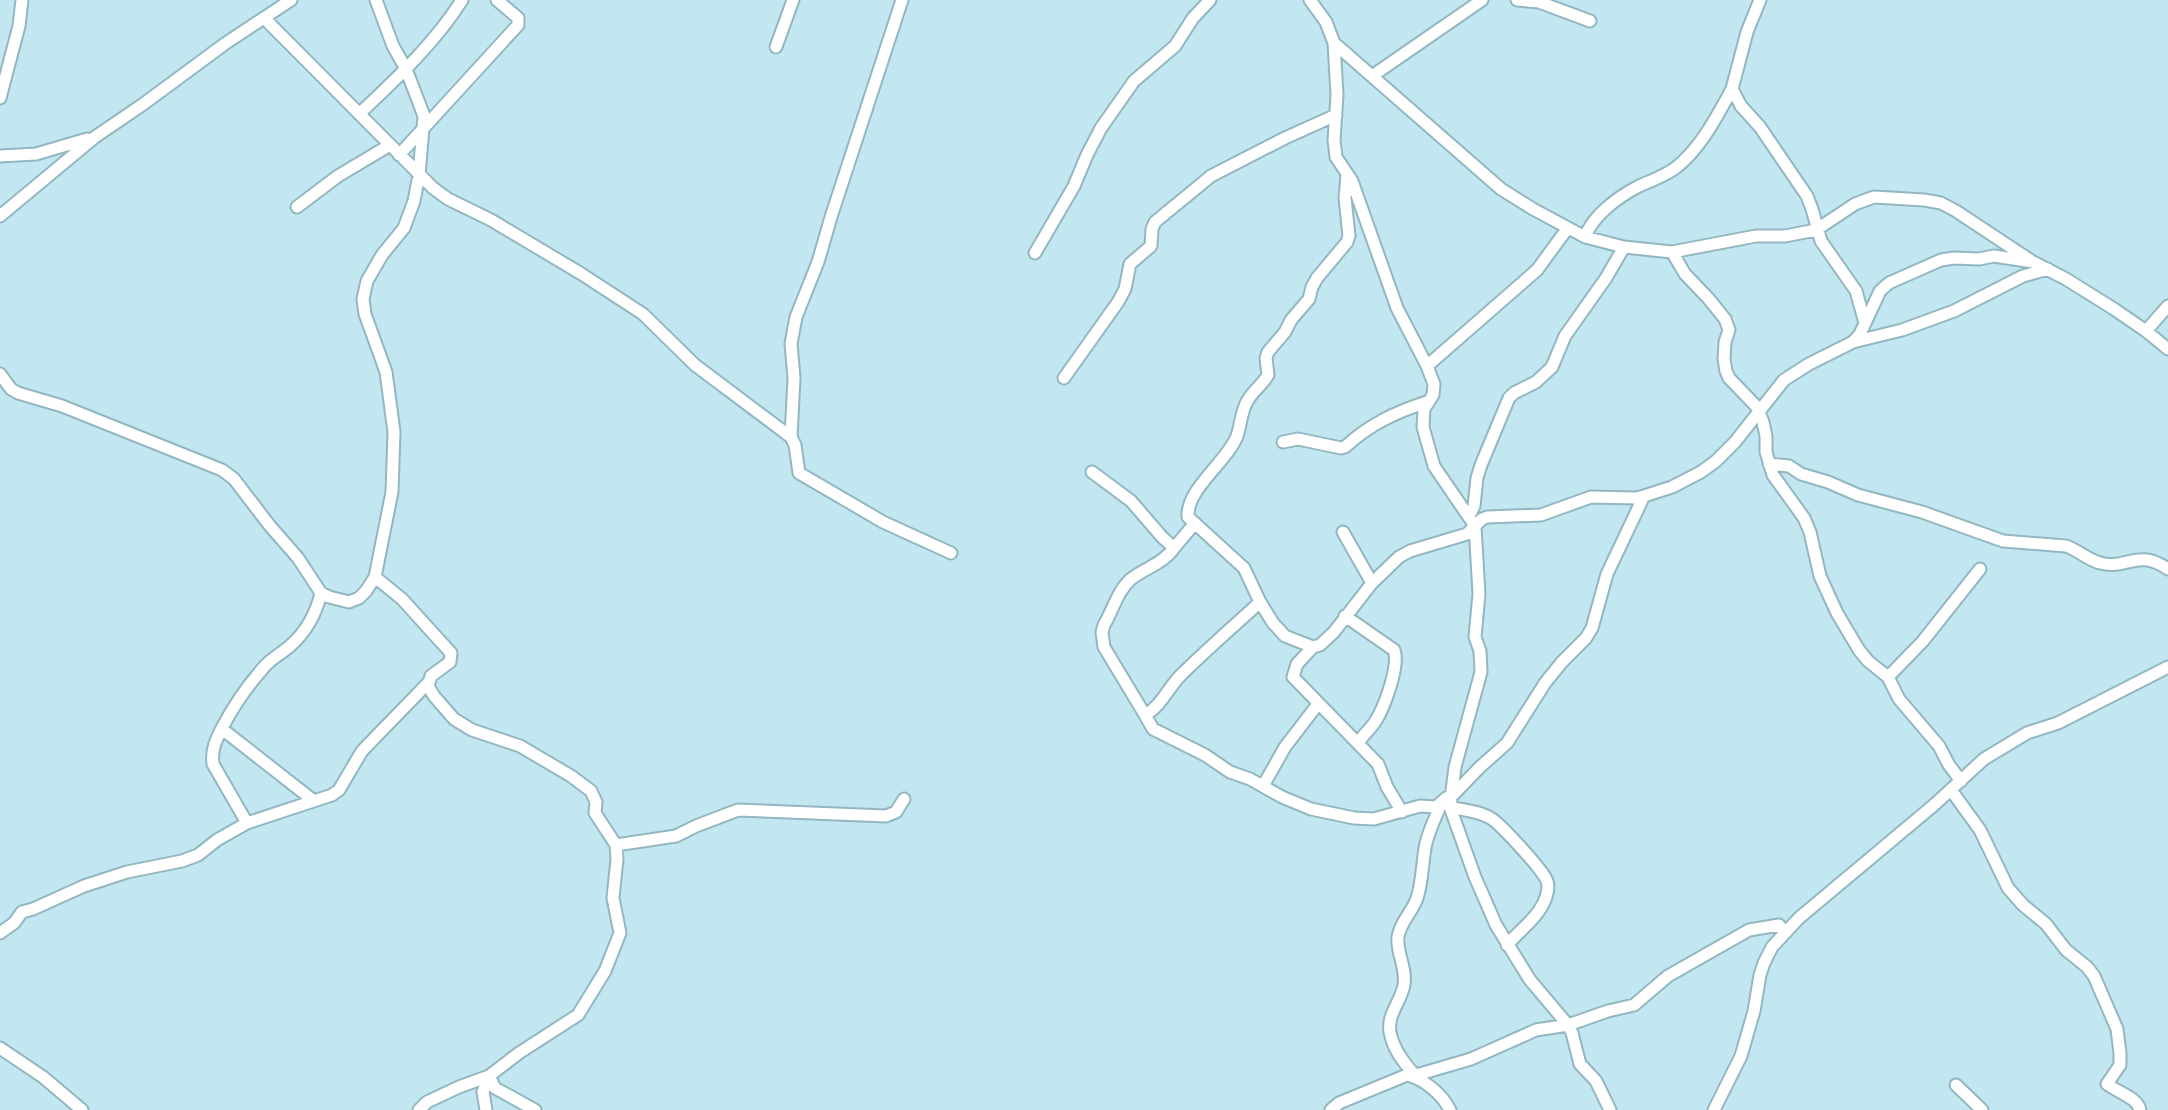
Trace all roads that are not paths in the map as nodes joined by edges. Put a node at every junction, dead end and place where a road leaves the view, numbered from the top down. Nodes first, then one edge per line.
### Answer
1 (22, 0) edge
2 (291, 0) edge
3 (376, 0) edge
4 (462, 0) edge
5 (497, 0) edge
6 (793, 0) edge
7 (902, 0) edge
8 (1210, 0) edge
9 (1482, 0) edge
10 (1517, 0) edge
11 (1760, 0) edge
12 (1313, 1) edge
13 (264, 18) junction
14 (1590, 21) dead end
15 (1334, 43) junction
16 (776, 47) dead end
17 (406, 69) junction
18 (1372, 76) junction
19 (1732, 89) junction
20 (0, 98) edge
21 (359, 114) junction
22 (1336, 115) junction
23 (422, 131) junction
24 (95, 137) junction
25 (390, 145) junction
26 (399, 155) junction
27 (0, 156) edge
28 (419, 175) junction
29 (1347, 175) junction
30 (297, 207) dead end
31 (0, 216) edge
32 (1567, 229) junction
33 (1816, 230) junction
34 (1585, 237) junction
35 (1624, 247) junction
36 (1672, 252) junction
37 (1035, 253) dead end
38 (2033, 262) junction
39 (2048, 269) junction
40 (2168, 306) edge
41 (1866, 324) junction
42 (2146, 331) junction
43 (1853, 342) junction
44 (2168, 349) edge
45 (1427, 366) junction
46 (0, 374) edge
47 (1064, 378) dead end
48 (1427, 402) junction
49 (1759, 412) junction
50 (791, 437) junction
51 (1283, 442) dead end
52 (1769, 464) junction
53 (1092, 472) dead end
54 (1644, 496) junction
55 (1472, 521) junction
56 (1195, 523) junction
57 (1343, 532) dead end
58 (1174, 548) junction
59 (951, 553) dead end
60 (1980, 569) dead end
61 (2168, 569) edge
62 (375, 577) junction
63 (1372, 583) junction
64 (321, 593) junction
65 (339, 600) junction
66 (1260, 602) junction
67 (317, 609) junction
68 (1345, 616) junction
69 (1313, 647) junction
70 (2168, 667) edge
71 (1888, 677) junction
72 (429, 682) junction
73 (1318, 704) junction
74 (1145, 715) junction
75 (222, 729) junction
76 (1358, 742) junction
77 (1961, 781) junction
78 (1263, 786) junction
79 (1951, 790) junction
80 (904, 799) dead end
81 (314, 801) junction
82 (1444, 805) junction
83 (1402, 812) junction
84 (247, 823) junction
85 (616, 845) junction
86 (0, 933) edge
87 (1785, 933) junction
88 (1507, 945) junction
89 (1568, 1025) junction
90 (0, 1048) edge
91 (1414, 1075) junction
92 (489, 1076) junction
93 (1956, 1085) dead end
94 (82, 1110) edge
95 (419, 1110) edge
96 (486, 1110) edge
97 (535, 1110) edge
98 (1331, 1110) edge
99 (1450, 1110) edge
100 (1610, 1110) edge
101 (1714, 1110) edge
102 (1982, 1110) edge
103 (2140, 1110) edge

1 - 20 street
2 - 13 street
3 - 17 street
4 - 17 street
5 - 23 street
6 - 16 street
7 - 50 street
8 - 37 street
9 - 18 street
10 - 14 street
11 - 19 street
12 - 15 street
13 - 21 street
13 - 24 street
15 - 18 street
15 - 22 street
17 - 21 street
17 - 23 street
18 - 32 street
19 - 33 street
19 - 34 street
21 - 25 street
22 - 29 street
22 - 47 street
23 - 26 street
23 - 28 street
24 - 27 street
24 - 31 street
25 - 26 street
25 - 30 street
26 - 28 street
28 - 50 street
28 - 62 street
29 - 45 street
29 - 56 street
32 - 34 street
32 - 45 street
33 - 36 street
33 - 38 street
33 - 41 street
34 - 35 street
35 - 36 street
35 - 55 street
36 - 49 street
38 - 39 street
38 - 41 street
39 - 42 street
39 - 43 street
40 - 42 street
41 - 43 street
42 - 44 street
43 - 49 street
45 - 48 street
46 - 64 street
48 - 51 street
48 - 55 street
49 - 52 street
49 - 54 street
50 - 59 street
52 - 61 street
52 - 71 street
53 - 58 street
54 - 55 street
54 - 82 street
55 - 63 street
55 - 82 street
56 - 58 street
56 - 66 street
57 - 63 street
58 - 74 street
60 - 71 street
62 - 65 street
62 - 72 street
63 - 68 street
64 - 65 street
64 - 67 street
65 - 67 street
66 - 69 street
66 - 74 street
67 - 75 street
68 - 69 street
68 - 76 street
69 - 73 street
70 - 77 street
71 - 77 street
72 - 81 street
72 - 85 street
73 - 76 street
73 - 78 street
74 - 78 street
75 - 81 street
75 - 84 street
76 - 83 street
77 - 79 street
78 - 83 street
79 - 87 street
79 - 103 street
80 - 85 street
81 - 84 street
82 - 83 street
82 - 88 street
82 - 88 street
82 - 91 street
84 - 86 street
85 - 92 street
87 - 89 street
87 - 101 street
88 - 89 street
89 - 91 street
89 - 100 street
90 - 94 street
91 - 98 street
91 - 99 street
92 - 95 street
92 - 96 street
92 - 97 street
93 - 102 street

